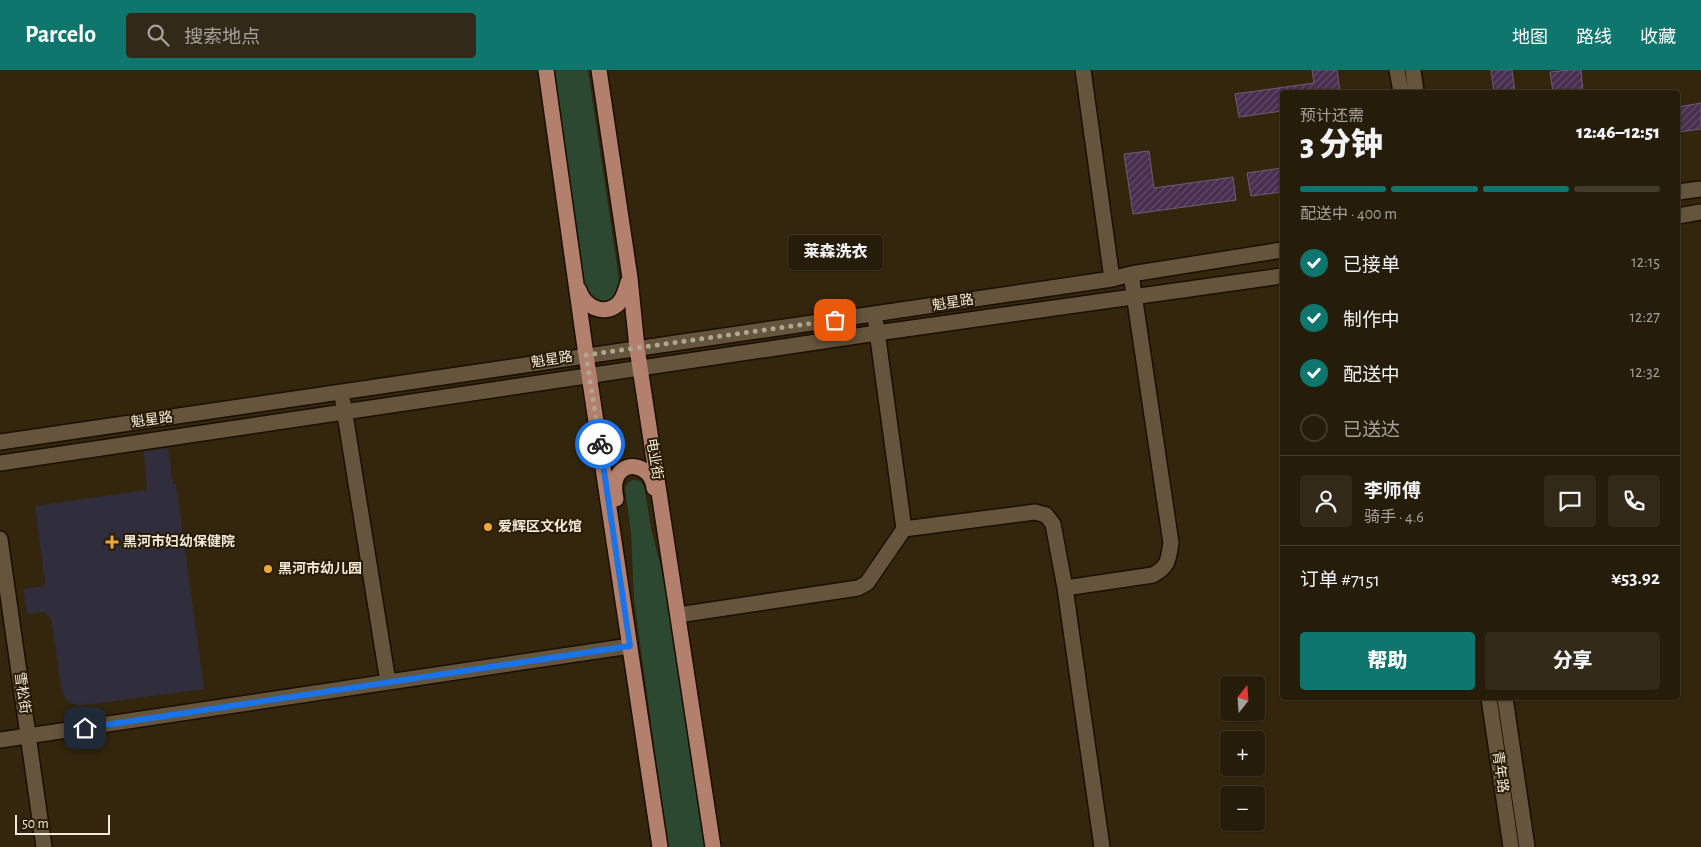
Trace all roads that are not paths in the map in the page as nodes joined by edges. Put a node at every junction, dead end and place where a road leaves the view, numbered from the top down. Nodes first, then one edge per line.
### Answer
1 (546, 70) edge
2 (599, 70) edge
3 (1083, 70) edge
4 (1397, 70) edge
5 (1413, 70) edge
6 (1400, 90) edge
7 (1416, 90) edge
8 (1701, 189) edge
9 (1680, 192) edge
10 (1701, 212) edge
11 (1680, 216) edge
12 (1280, 250) edge
13 (1131, 274) junction
14 (1280, 276) edge
15 (630, 278) junction
16 (1112, 278) junction
17 (576, 282) junction
18 (1134, 296) junction
19 (874, 315) junction
20 (877, 332) junction
21 (637, 348) junction
22 (586, 355) junction
23 (640, 368) junction
24 (589, 376) junction
25 (342, 392) junction
26 (345, 412) junction
27 (0, 442) edge
28 (0, 462) edge
29 (904, 529) junction
30 (0, 539) edge
31 (670, 559) junction
32 (618, 570) junction
33 (1064, 588) junction
34 (678, 615) junction
35 (630, 646) junction
36 (388, 682) junction
37 (1489, 700) edge
38 (1505, 700) edge
39 (28, 736) junction
40 (0, 740) edge
41 (44, 847) edge
42 (660, 847) edge
43 (713, 847) edge
44 (1102, 847) edge
45 (1511, 847) edge
46 (1527, 847) edge

1 - 17 main road
2 - 15 main road, 电业街
3 - 16 street
4 - 6 street
5 - 7 street
8 - 9 street
10 - 11 street
12 - 13 street, 魁星路
13 - 16 street, 魁星路
13 - 18 street
14 - 18 street, 魁星路
15 - 17 main road
15 - 21 main road, 电业街
16 - 19 street, 魁星路
17 - 22 main road
18 - 20 street, 魁星路
18 - 33 street
19 - 20 street
19 - 21 street, 魁星路
20 - 23 street, 魁星路
20 - 29 street
21 - 22 street, 魁星路
21 - 23 main road, 电业街
22 - 24 main road
22 - 25 street, 魁星路
23 - 24 street, 魁星路
23 - 31 main road, 电业街
24 - 26 street, 魁星路
24 - 32 main road
25 - 26 street
25 - 27 street, 魁星路
26 - 28 street, 魁星路
26 - 36 street
29 - 33 street
29 - 34 street
30 - 39 street, 雪松街
31 - 32 main road
31 - 34 main road, 电业街
32 - 35 main road
33 - 44 street
34 - 43 main road, 电业街
35 - 36 street
35 - 42 main road
36 - 39 street
37 - 45 street, 青年路
38 - 46 street, 青年路
39 - 40 street
39 - 41 street, 雪松街

